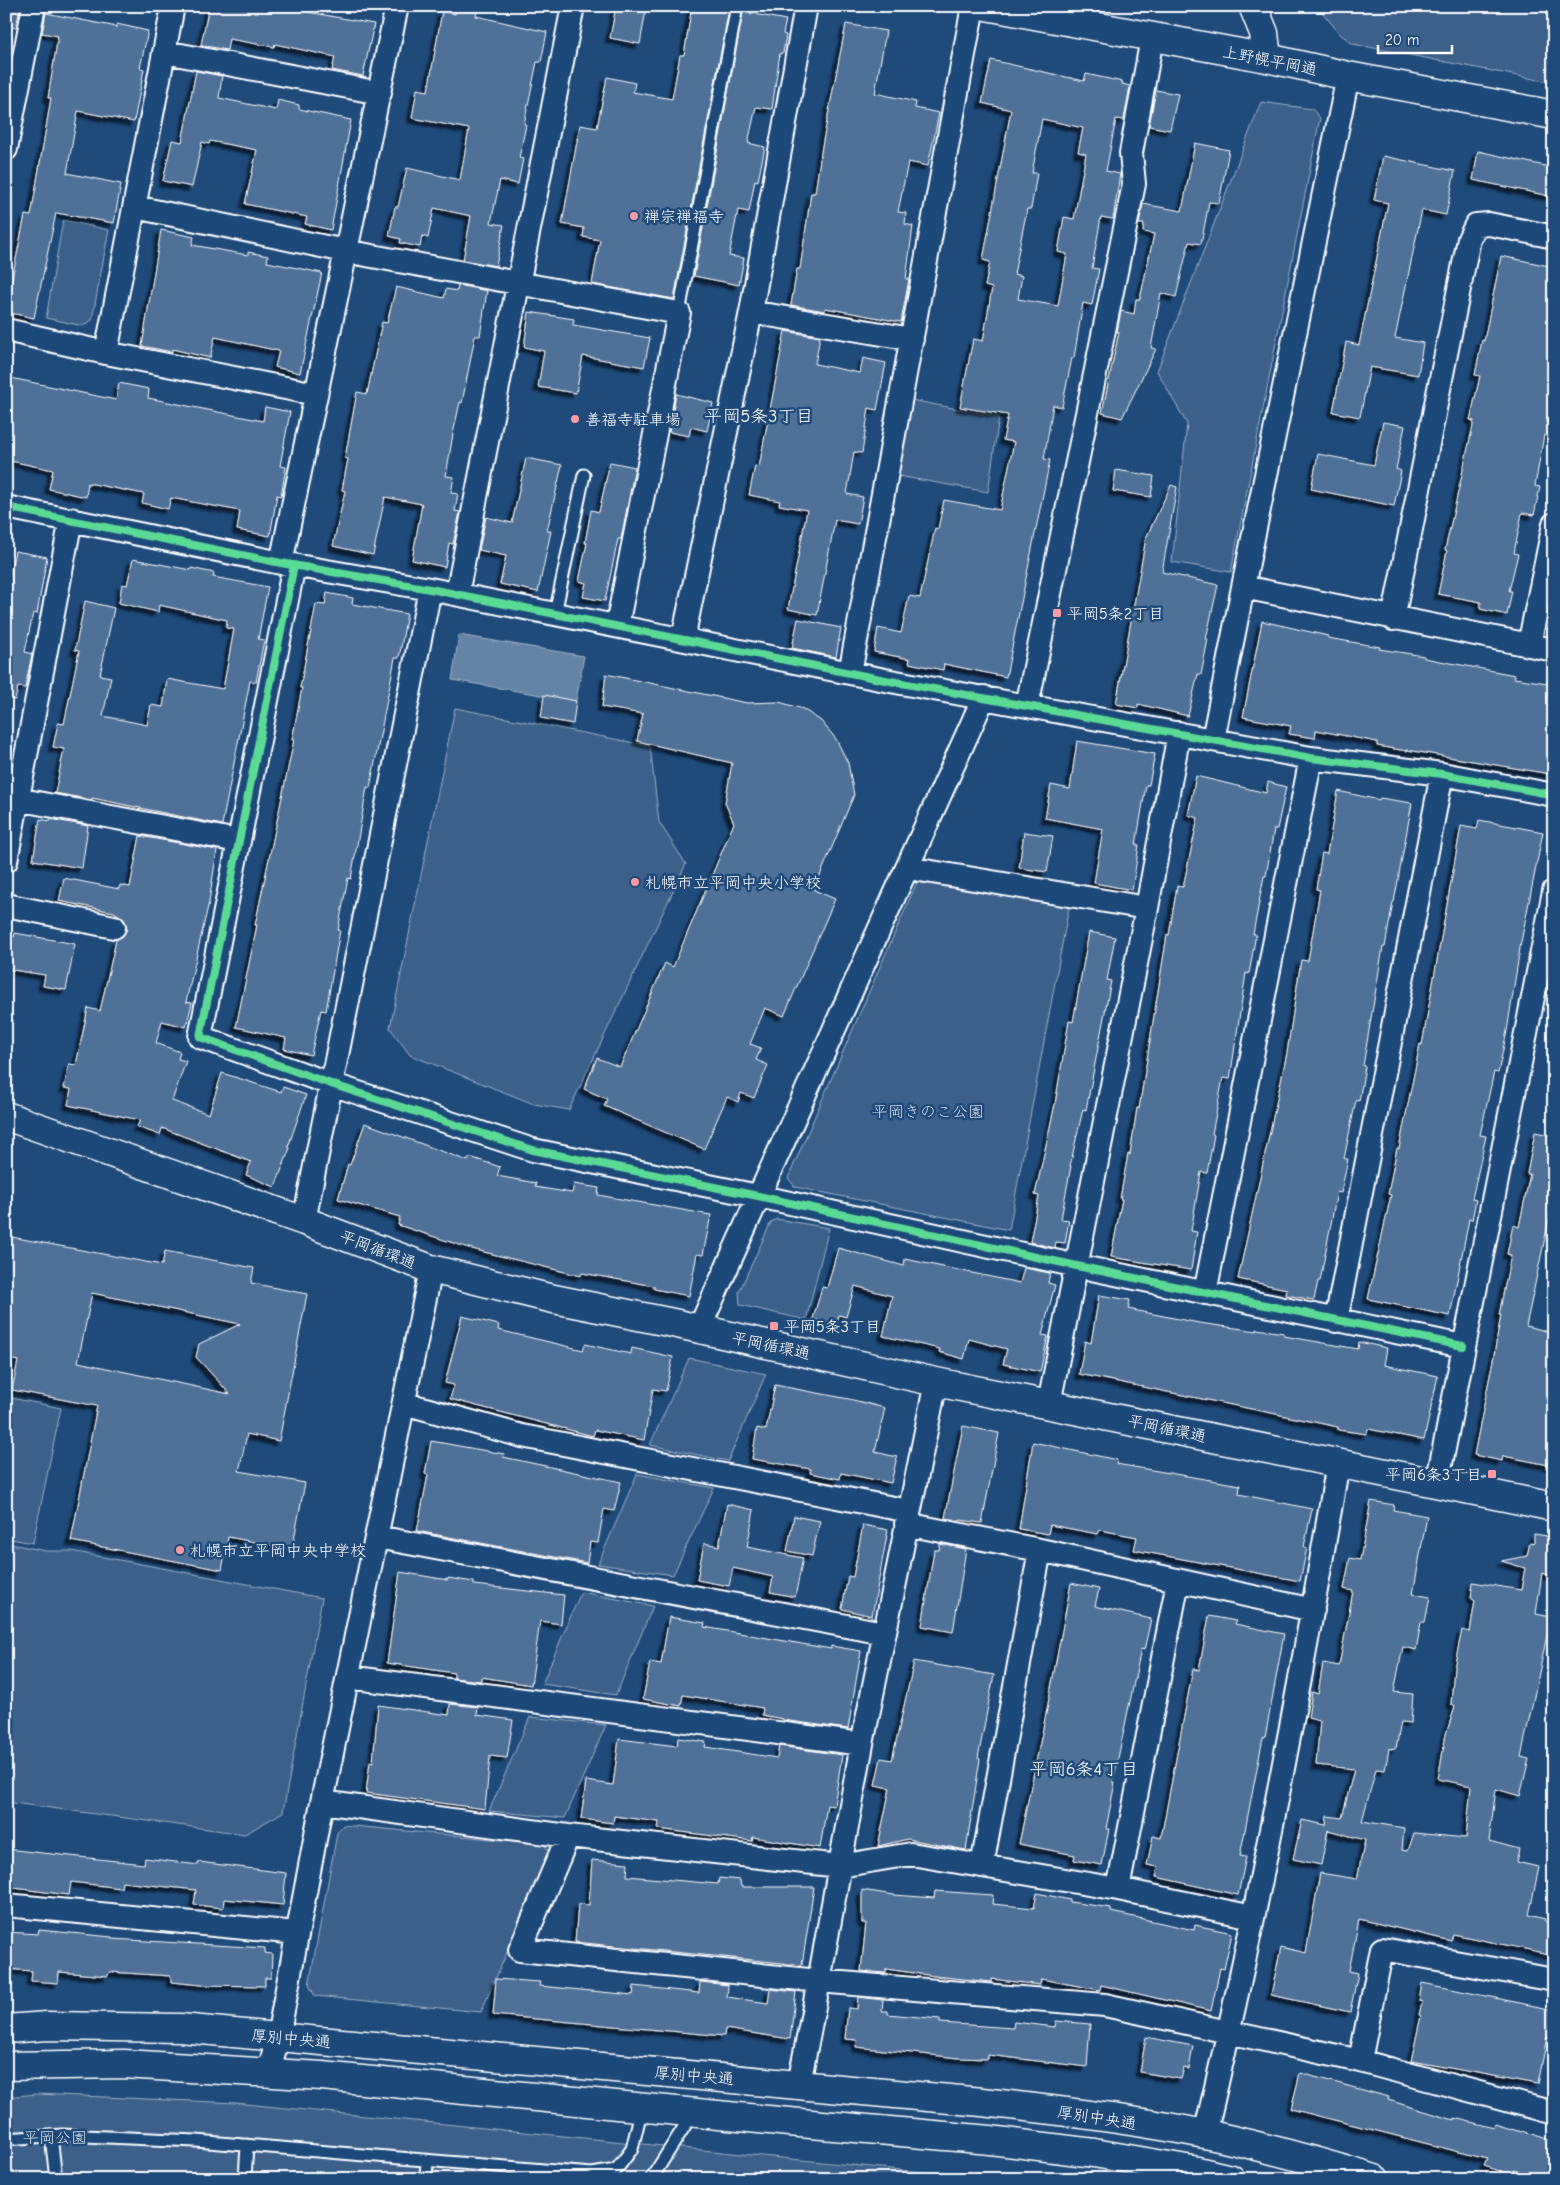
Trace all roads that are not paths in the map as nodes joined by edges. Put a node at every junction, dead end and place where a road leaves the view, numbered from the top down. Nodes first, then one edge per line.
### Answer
1 (34, 6) edge
2 (172, 6) edge
3 (397, 6) edge
4 (574, 6) edge
5 (737, 6) edge
6 (806, 6) edge
7 (973, 6) edge
8 (986, 6) edge
9 (1253, 6) edge
10 (1152, 38) junction
11 (165, 52) junction
12 (1267, 58) junction
13 (1348, 76) junction
14 (380, 93) junction
15 (1554, 115) edge
16 (6, 149) edge
17 (135, 207) junction
18 (1554, 237) edge
19 (345, 252) junction
20 (518, 283) junction
21 (752, 312) junction
22 (679, 313) junction
23 (6, 330) edge
24 (912, 339) junction
25 (106, 353) junction
26 (316, 394) junction
27 (584, 475) dead end
28 (6, 507) edge
29 (71, 519) junction
30 (1553, 537) edge
31 (288, 564) junction
32 (1242, 586) junction
33 (430, 588) junction
34 (457, 594) junction
35 (555, 614) junction
36 (1393, 618) junction
37 (617, 626) junction
38 (683, 639) junction
39 (1529, 645) junction
40 (1554, 650) edge
41 (850, 673) junction
42 (984, 697) junction
43 (1027, 706) junction
44 (1179, 733) junction
45 (1213, 740) junction
46 (1311, 758) junction
47 (1442, 774) junction
48 (1554, 795) edge
49 (11, 798) edge
50 (238, 840) junction
51 (6, 861) edge
52 (908, 868) junction
53 (1554, 891) edge
54 (6, 905) edge
55 (1147, 908) junction
56 (114, 927) dead end
57 (331, 1084) junction
58 (6, 1116) edge
59 (758, 1196) junction
60 (304, 1221) junction
61 (1077, 1266) junction
62 (431, 1269) junction
63 (1205, 1293) junction
64 (1336, 1320) junction
65 (699, 1329) junction
66 (1463, 1346) junction
67 (936, 1382) junction
68 (404, 1402) junction
69 (1049, 1404) junction
70 (1338, 1463) junction
71 (1437, 1484) junction
72 (1554, 1507) edge
73 (907, 1518) junction
74 (377, 1537) junction
75 (1040, 1550) junction
76 (1178, 1580) junction
77 (1313, 1610) junction
78 (884, 1633) junction
79 (348, 1677) junction
80 (862, 1744) junction
81 (322, 1802) junction
82 (568, 1836) junction
83 (840, 1866) junction
84 (982, 1866) junction
85 (1118, 1890) junction
86 (6, 1905) edge
87 (1253, 1917) junction
88 (297, 1933) junction
89 (1554, 1980) edge
90 (819, 1981) junction
91 (6, 2029) edge
92 (1229, 2032) junction
93 (278, 2037) junction
94 (1360, 2061) junction
95 (6, 2066) edge
96 (270, 2071) junction
97 (799, 2084) junction
98 (642, 2106) junction
99 (694, 2112) junction
100 (1554, 2113) edge
101 (1205, 2134) junction
102 (52, 2136) junction
103 (6, 2139) edge
104 (246, 2145) junction
105 (427, 2160) junction
106 (56, 2179) edge
107 (245, 2179) edge
108 (426, 2179) edge
109 (651, 2179) edge
110 (1232, 2179) edge
111 (1375, 2179) edge

1 - 16 street
2 - 11 street
3 - 14 street
4 - 20 street
5 - 22 lane
6 - 21 street
7 - 24 street
8 - 10 main road, 上野幌平岡通
9 - 12 main road
10 - 12 main road, 上野幌平岡通
10 - 43 street
11 - 14 street
11 - 17 street
12 - 13 main road, 上野幌平岡通
13 - 15 main road, 上野幌平岡通
13 - 32 street
14 - 19 street
17 - 19 street
17 - 25 street
18 - 36 street
19 - 20 street
19 - 26 street
20 - 22 street
20 - 34 street
21 - 24 street
21 - 38 street
22 - 37 street
23 - 25 street
24 - 41 street
25 - 26 street
26 - 31 street
27 - 35 lane
28 - 29 street
29 - 31 street
29 - 49 street
30 - 39 street
31 - 33 street
31 - 50 street
32 - 36 street
32 - 45 street
33 - 34 street
33 - 57 street
34 - 35 street
35 - 37 street
36 - 39 street
37 - 38 street
38 - 41 street
39 - 40 street
41 - 42 street
42 - 43 street
42 - 52 street
43 - 44 street
44 - 45 street
44 - 55 street
45 - 46 street
46 - 47 street
46 - 63 street
47 - 48 street
47 - 64 street
49 - 50 street
49 - 51 street
50 - 57 street
52 - 55 street
52 - 59 street
53 - 66 street
54 - 56 street
55 - 61 street
57 - 59 street
57 - 60 street
58 - 60 main road, 平岡循環通
59 - 61 street
59 - 65 street
60 - 62 main road, 平岡循環通
61 - 63 street
61 - 69 street
62 - 65 main road, 平岡循環通
62 - 68 street
63 - 64 street
64 - 66 street
65 - 67 main road, 平岡循環通
66 - 71 street
67 - 69 main road, 平岡循環通
67 - 73 street
68 - 73 street
68 - 74 street
69 - 70 main road, 平岡循環通
70 - 71 main road, 平岡循環通
70 - 77 street
71 - 72 main road, 平岡循環通
73 - 75 street
73 - 78 street
74 - 78 street
74 - 79 street
75 - 76 street
75 - 84 street
76 - 77 street
76 - 85 street
77 - 87 street
78 - 80 street
79 - 80 street
79 - 81 street
80 - 83 street
81 - 82 street
81 - 88 street
82 - 83 street
82 - 90 street
83 - 84 street
83 - 90 street
84 - 85 street
85 - 87 street
86 - 88 street
87 - 92 street
88 - 93 street
89 - 94 street
90 - 92 street
90 - 97 street
91 - 93 main road, 厚別中央通
92 - 94 street
92 - 101 street
93 - 96 street
93 - 97 main road, 厚別中央通
94 - 100 street
95 - 96 main road
96 - 98 main road
97 - 101 main road, 厚別中央通
98 - 99 main road
98 - 105 lane
99 - 109 lane
99 - 110 main road
101 - 111 main road, 厚別中央通
102 - 103 lane
102 - 104 lane
102 - 106 lane
104 - 105 lane
104 - 107 lane
105 - 108 lane

